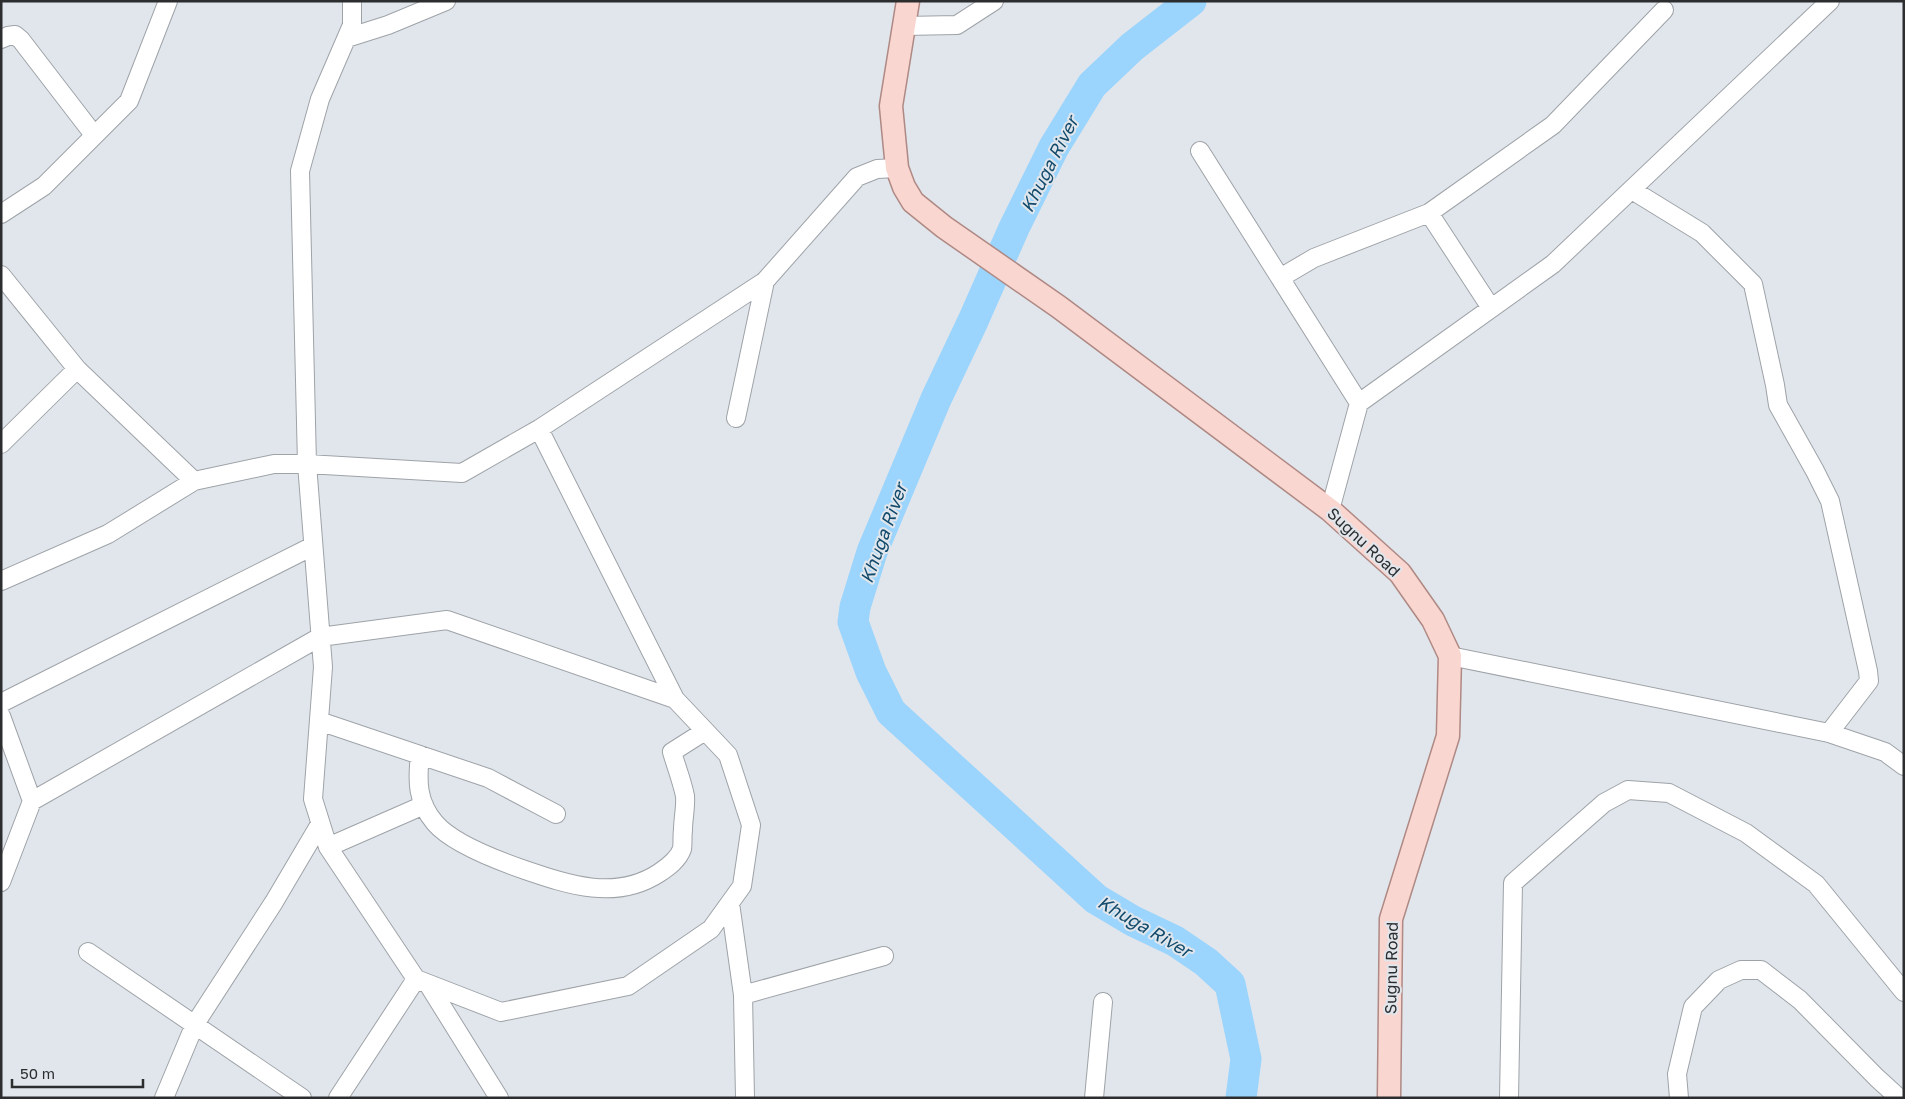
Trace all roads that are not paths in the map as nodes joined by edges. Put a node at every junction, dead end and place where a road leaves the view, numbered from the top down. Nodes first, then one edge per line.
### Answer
1 (168, 1) edge
2 (352, 1) edge
3 (446, 1) edge
4 (908, 1) edge
5 (994, 1) edge
6 (1830, 1) edge
7 (1664, 10) dead end
8 (904, 26) junction
9 (347, 38) junction
10 (1, 39) edge
11 (94, 135) junction
12 (1200, 151) dead end
13 (897, 168) junction
14 (1632, 190) junction
15 (1429, 213) junction
16 (1, 214) edge
17 (1, 275) edge
18 (1280, 278) junction
19 (765, 281) junction
20 (1491, 308) junction
21 (77, 369) junction
22 (1359, 403) junction
23 (736, 418) dead end
24 (539, 429) junction
25 (1, 444) edge
26 (307, 464) junction
27 (194, 481) junction
28 (1330, 510) junction
29 (313, 546) junction
30 (1, 581) edge
31 (320, 637) junction
32 (1450, 656) junction
33 (674, 699) junction
34 (1, 703) edge
35 (1, 716) edge
36 (319, 721) junction
37 (705, 731) junction
38 (1829, 733) junction
39 (420, 755) junction
40 (1904, 766) edge
41 (32, 801) junction
42 (424, 805) junction
43 (556, 814) dead end
44 (320, 824) junction
45 (328, 847) junction
46 (1, 882) edge
47 (730, 903) junction
48 (88, 952) dead end
49 (884, 956) dead end
50 (422, 982) junction
51 (1904, 992) edge
52 (743, 995) junction
53 (1103, 1002) dead end
54 (194, 1024) junction
55 (164, 1098) edge
56 (302, 1098) edge
57 (338, 1098) edge
58 (499, 1098) edge
59 (745, 1098) edge
60 (1094, 1098) edge
61 (1389, 1098) edge
62 (1509, 1098) edge
63 (1679, 1098) edge
64 (1899, 1098) edge

1 - 11 street
2 - 9 street
3 - 9 street
4 - 8 main road, Sugnu Road
5 - 8 street
6 - 14 street
7 - 15 street
8 - 13 main road, Sugnu Road
9 - 26 street
10 - 11 street
11 - 16 street
12 - 18 street
13 - 19 street
13 - 28 main road, Sugnu Road
14 - 20 street
14 - 38 street
15 - 18 street
15 - 20 street
17 - 21 street
18 - 22 street
19 - 23 street
19 - 24 street
20 - 22 street
21 - 25 street
21 - 27 street
22 - 28 street
24 - 26 street
24 - 33 street
26 - 27 street
26 - 29 street
27 - 30 street
28 - 32 main road, Sugnu Road
29 - 31 street
29 - 34 street
31 - 33 street
31 - 36 street
31 - 41 street
32 - 38 street
32 - 61 main road, Sugnu Road
33 - 37 street
35 - 41 street
36 - 39 street
36 - 44 street
37 - 42 street
37 - 47 street
38 - 40 street
39 - 42 street
39 - 43 street
41 - 46 street
42 - 45 street
44 - 45 street
44 - 54 street
45 - 50 street
47 - 50 street
47 - 52 street
48 - 54 street
49 - 52 street
50 - 57 street
50 - 58 street
51 - 62 street
52 - 59 street
53 - 60 street
54 - 55 street
54 - 56 street
63 - 64 street

